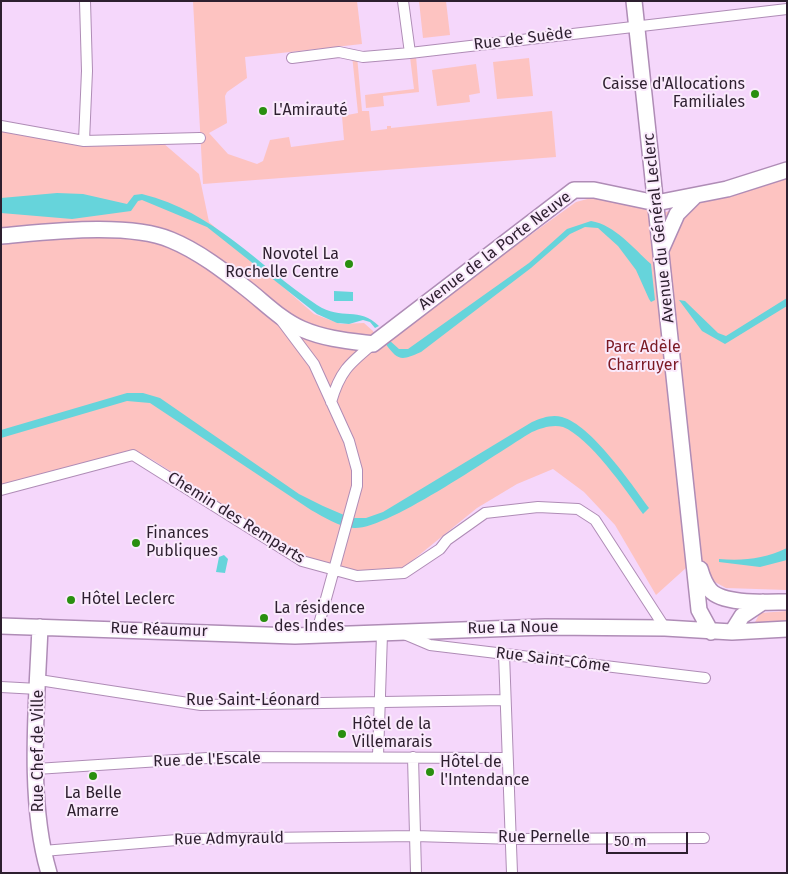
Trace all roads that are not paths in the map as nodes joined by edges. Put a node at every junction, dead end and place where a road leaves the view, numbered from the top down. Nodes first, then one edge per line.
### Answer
1 (85, 1) edge
2 (403, 1) edge
3 (634, 1) edge
4 (787, 9) edge
5 (636, 25) junction
6 (410, 53) junction
7 (292, 58) dead end
8 (1, 126) edge
9 (200, 138) dead end
10 (84, 141) junction
11 (787, 170) edge
12 (694, 197) junction
13 (656, 203) junction
14 (1, 236) edge
15 (661, 250) junction
16 (276, 313) junction
17 (373, 344) junction
18 (331, 402) junction
19 (4, 489) edge
20 (694, 546) junction
21 (333, 570) junction
22 (763, 602) junction
23 (787, 602) edge
24 (1, 626) edge
25 (40, 627) junction
26 (664, 628) junction
27 (787, 629) edge
28 (711, 632) junction
29 (732, 632) junction
30 (403, 633) junction
31 (382, 634) junction
32 (316, 635) junction
33 (504, 654) junction
34 (705, 678) dead end
35 (39, 684) junction
36 (1, 687) edge
37 (505, 700) junction
38 (380, 703) junction
39 (378, 756) junction
40 (413, 756) junction
41 (507, 758) junction
42 (36, 769) junction
43 (415, 836) junction
44 (704, 838) dead end
45 (509, 839) junction
46 (43, 851) junction
47 (49, 873) edge
48 (416, 873) edge
49 (512, 873) edge

1 - 10 street
2 - 6 street
3 - 5 street, Avenue du Général Leclerc
4 - 5 street, Rue de Suède
5 - 6 street, Rue de Suède
5 - 13 street, Avenue du Général Leclerc
6 - 7 street, Rue de Suède
8 - 10 street
9 - 10 street
11 - 12 street
12 - 13 street
12 - 15 street
13 - 15 street, Avenue du Général Leclerc
13 - 17 street, Avenue de la Porte Neuve
14 - 16 street
15 - 20 street, Avenue du Général Leclerc
16 - 17 street
16 - 18 street
17 - 18 street
18 - 21 street
19 - 21 street, Chemin des Remparts
20 - 22 street
20 - 28 street, Avenue du Général Leclerc
21 - 26 street, Chemin des Remparts
21 - 32 street
22 - 23 street
22 - 29 street
24 - 25 street, Rue Réaumur
25 - 32 street, Rue Réaumur
25 - 35 street, Rue Chef de Ville
26 - 28 street, Rue La Noue
26 - 30 street, Rue La Noue
27 - 29 street
28 - 29 street
30 - 31 street, Rue La Noue
30 - 33 street, Rue Saint-Côme
31 - 32 street, Rue La Noue
31 - 38 street
33 - 34 street, Rue Saint-Côme
33 - 37 street
35 - 36 street, Rue Saint-Léonard
35 - 38 street, Rue Saint-Léonard
35 - 42 street, Rue Chef de Ville
37 - 38 street, Rue Saint-Léonard
37 - 41 street
38 - 39 street
39 - 40 street, Rue de l'Escale
39 - 42 street, Rue de l'Escale
40 - 41 street, Rue de l'Escale
40 - 43 street
41 - 45 street
42 - 46 street, Rue Chef de Ville
43 - 45 street, Rue Pernelle
43 - 46 street, Rue Admyrauld
43 - 48 street
44 - 45 street, Rue Pernelle
45 - 49 street
46 - 47 street, Rue Chef de Ville

